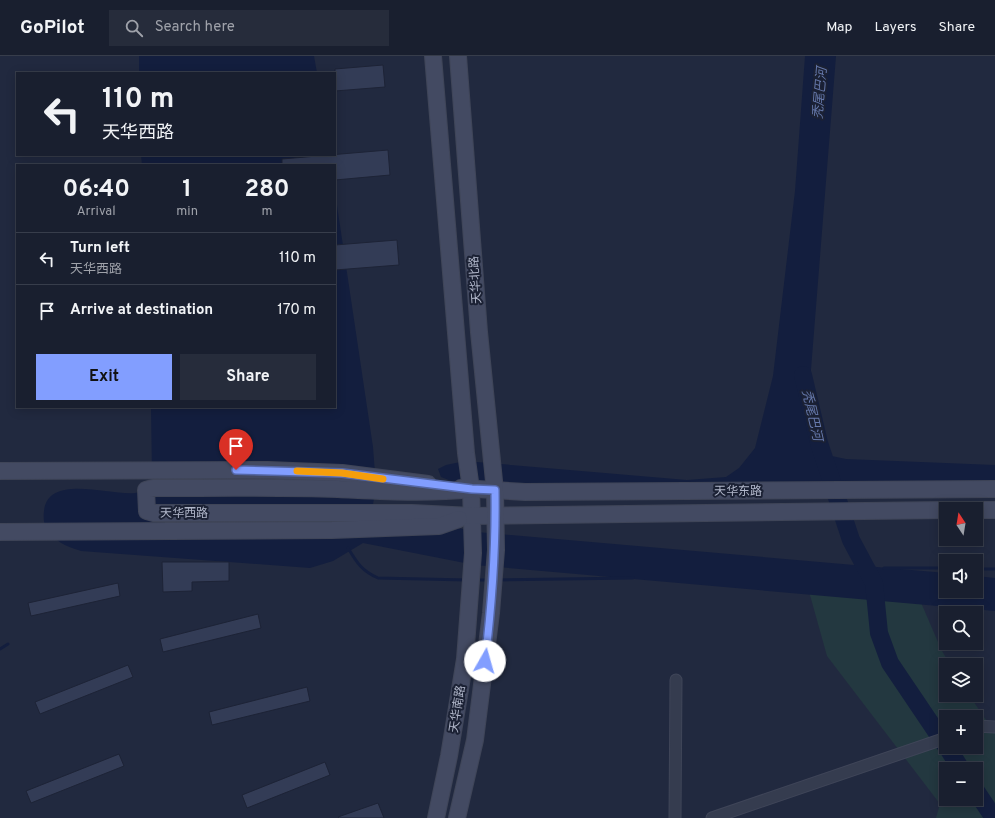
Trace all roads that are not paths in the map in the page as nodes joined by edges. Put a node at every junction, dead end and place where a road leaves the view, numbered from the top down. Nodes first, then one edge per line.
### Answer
1 (433, 56) edge
2 (458, 56) edge
3 (0, 471) edge
4 (995, 489) edge
5 (483, 503) junction
6 (939, 510) edge
7 (983, 510) edge
8 (995, 510) edge
9 (0, 532) edge
10 (676, 680) dead end
11 (983, 726) edge
12 (995, 727) edge
13 (939, 741) edge
14 (436, 818) edge
15 (457, 818) edge
16 (675, 818) edge
17 (712, 818) edge

1 - 5 main road, 天华北路
2 - 5 main road, 天华北路
3 - 5 main road
4 - 5 main road, 天华东路
5 - 5 main road, 天华西路
5 - 6 main road, 天华东路
5 - 9 main road, 天华西路
5 - 14 main road, 天华南路
5 - 15 main road, 天华南路
7 - 8 main road
10 - 16 street
11 - 12 street
13 - 17 street

